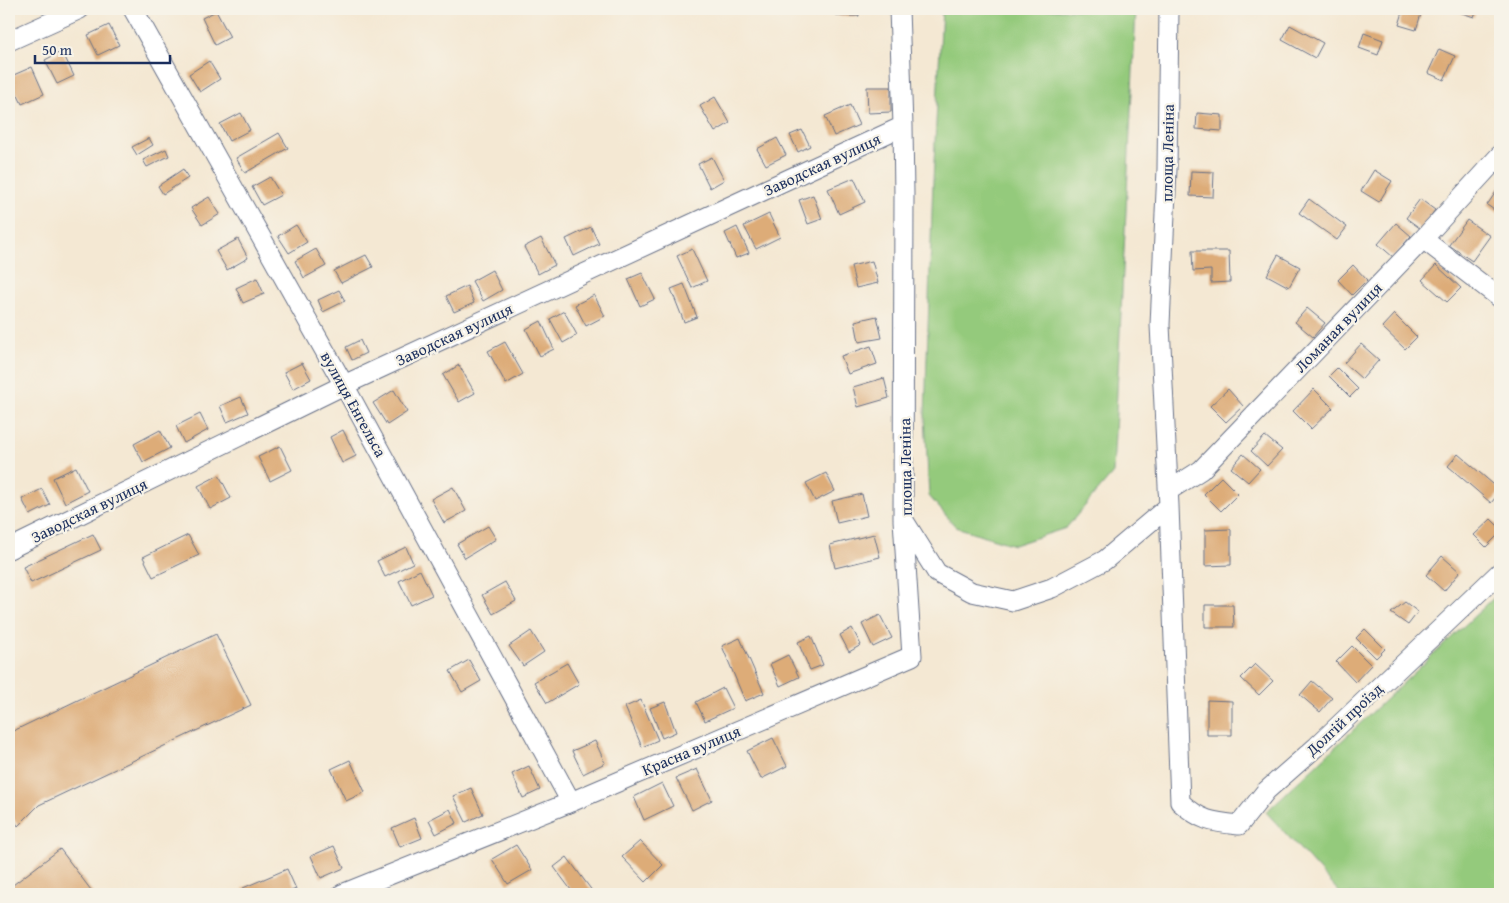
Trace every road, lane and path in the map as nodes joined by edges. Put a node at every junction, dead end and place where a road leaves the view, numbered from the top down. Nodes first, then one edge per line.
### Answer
1 (80, 9) edge
2 (133, 9) edge
3 (899, 9) edge
4 (1169, 9) edge
5 (9, 41) edge
6 (903, 126) junction
7 (1500, 155) edge
8 (1423, 239) junction
9 (1500, 298) edge
10 (344, 385) junction
11 (1169, 499) junction
12 (903, 519) junction
13 (9, 549) edge
14 (1500, 572) edge
15 (571, 802) junction
16 (342, 894) edge

1 - 5 street
2 - 10 street, вулиця Енгельса
3 - 6 street, площа Леніна
4 - 11 street, площа Леніна
6 - 10 street, Заводская вулиця
6 - 12 street, площа Леніна
7 - 8 street, Ломаная вулиця
8 - 9 street
8 - 11 street, Ломаная вулиця
10 - 13 street, Заводская вулиця
10 - 15 street, вулиця Енгельса
11 - 12 street, площа Леніна
11 - 14 street, Долгій проїзд
12 - 15 street, Красна вулиця
15 - 16 street, Красна вулиця

